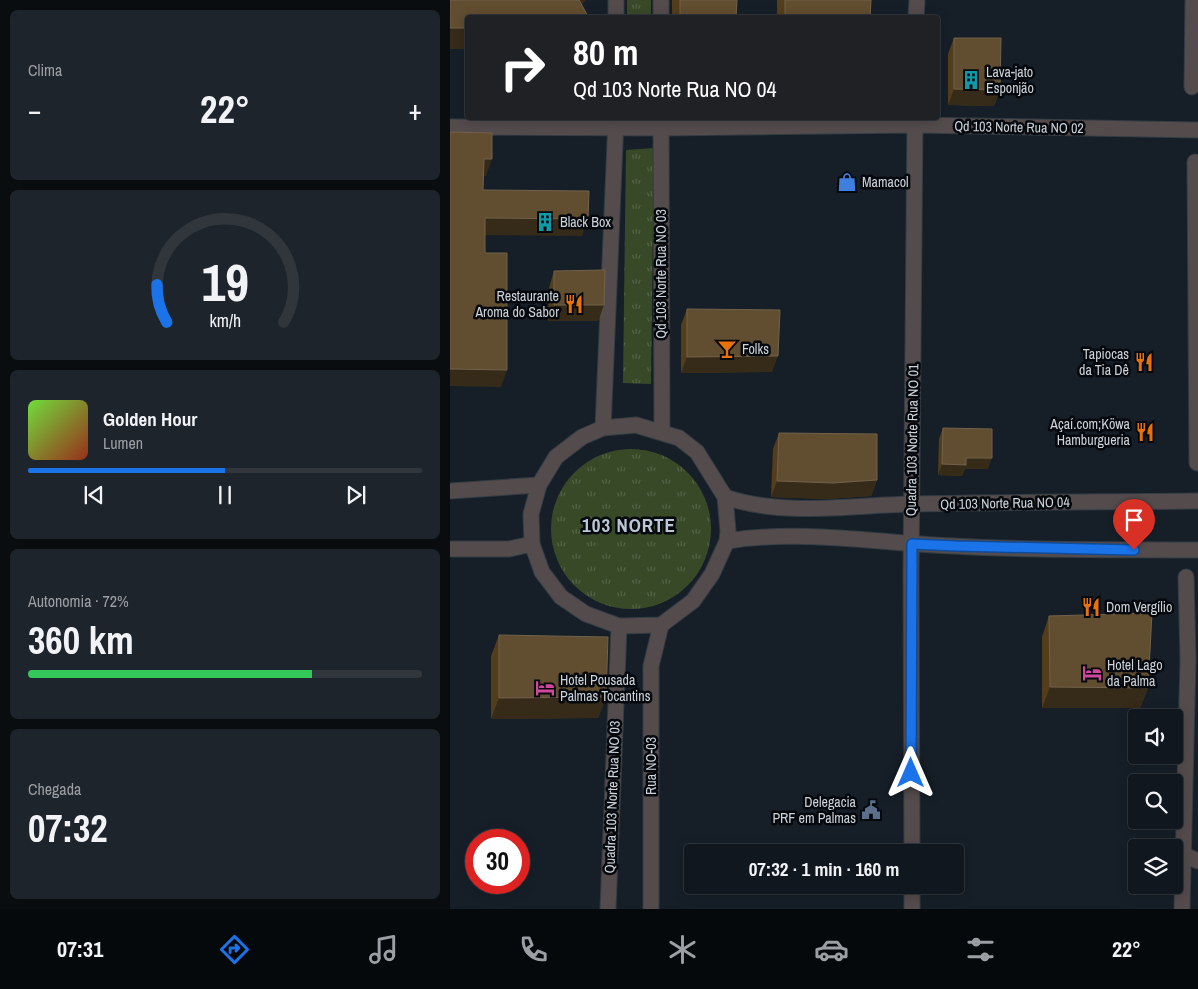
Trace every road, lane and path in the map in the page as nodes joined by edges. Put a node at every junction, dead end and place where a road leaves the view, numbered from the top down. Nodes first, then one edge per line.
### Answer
1 (616, 0) edge
2 (661, 0) edge
3 (916, 0) edge
4 (1194, 0) edge
5 (616, 15) edge
6 (661, 15) edge
7 (916, 15) edge
8 (1195, 63) edge
9 (1192, 87) dead end
10 (915, 121) edge
11 (616, 123) edge
12 (661, 123) edge
13 (450, 128) edge
14 (1198, 130) edge
15 (1195, 162) dead end
16 (1197, 188) edge
17 (1197, 407) edge
18 (603, 428) junction
19 (662, 431) junction
20 (1197, 463) edge
21 (539, 485) junction
22 (450, 491) edge
23 (724, 497) junction
24 (1198, 501) edge
25 (912, 504) junction
26 (727, 541) junction
27 (532, 544) junction
28 (912, 544) junction
29 (450, 549) edge
30 (1198, 550) edge
31 (1186, 577) dead end
32 (661, 625) junction
33 (619, 626) junction
34 (1193, 656) edge
35 (912, 844) edge
36 (1191, 858) edge
37 (912, 894) edge
38 (608, 909) edge
39 (651, 909) edge
40 (912, 909) edge
41 (1182, 909) edge

1 - 5 street
2 - 6 street
3 - 7 street
4 - 8 street
8 - 9 street
10 - 12 street, Qd 103 Norte Rua NO 02
10 - 14 street, Qd 103 Norte Rua NO 02
10 - 25 street, Quadra 103 Norte Rua NO 01
11 - 12 street, Qd 103 Norte Rua NO 02
11 - 13 street, Qd 103 Norte Rua NO 02
11 - 18 street
12 - 19 street, Qd 103 Norte Rua NO 03
15 - 16 street
16 - 17 street
17 - 20 street
18 - 19 street
18 - 21 street
19 - 23 street
21 - 22 street
21 - 27 street
23 - 25 street, Qd 103 Norte Rua NO 04
23 - 26 street
24 - 25 street, Qd 103 Norte Rua NO 04
25 - 28 street, Quadra 103 Norte Rua NO 01
26 - 28 street
26 - 32 street
27 - 29 street
27 - 33 street
28 - 30 street
28 - 35 street, Quadra 103 Norte Rua NO 01
31 - 34 street
32 - 33 street
32 - 39 street, Rua NO-03
33 - 38 street, Quadra 103 Norte Rua NO 03
34 - 36 street
36 - 41 street
37 - 40 street

